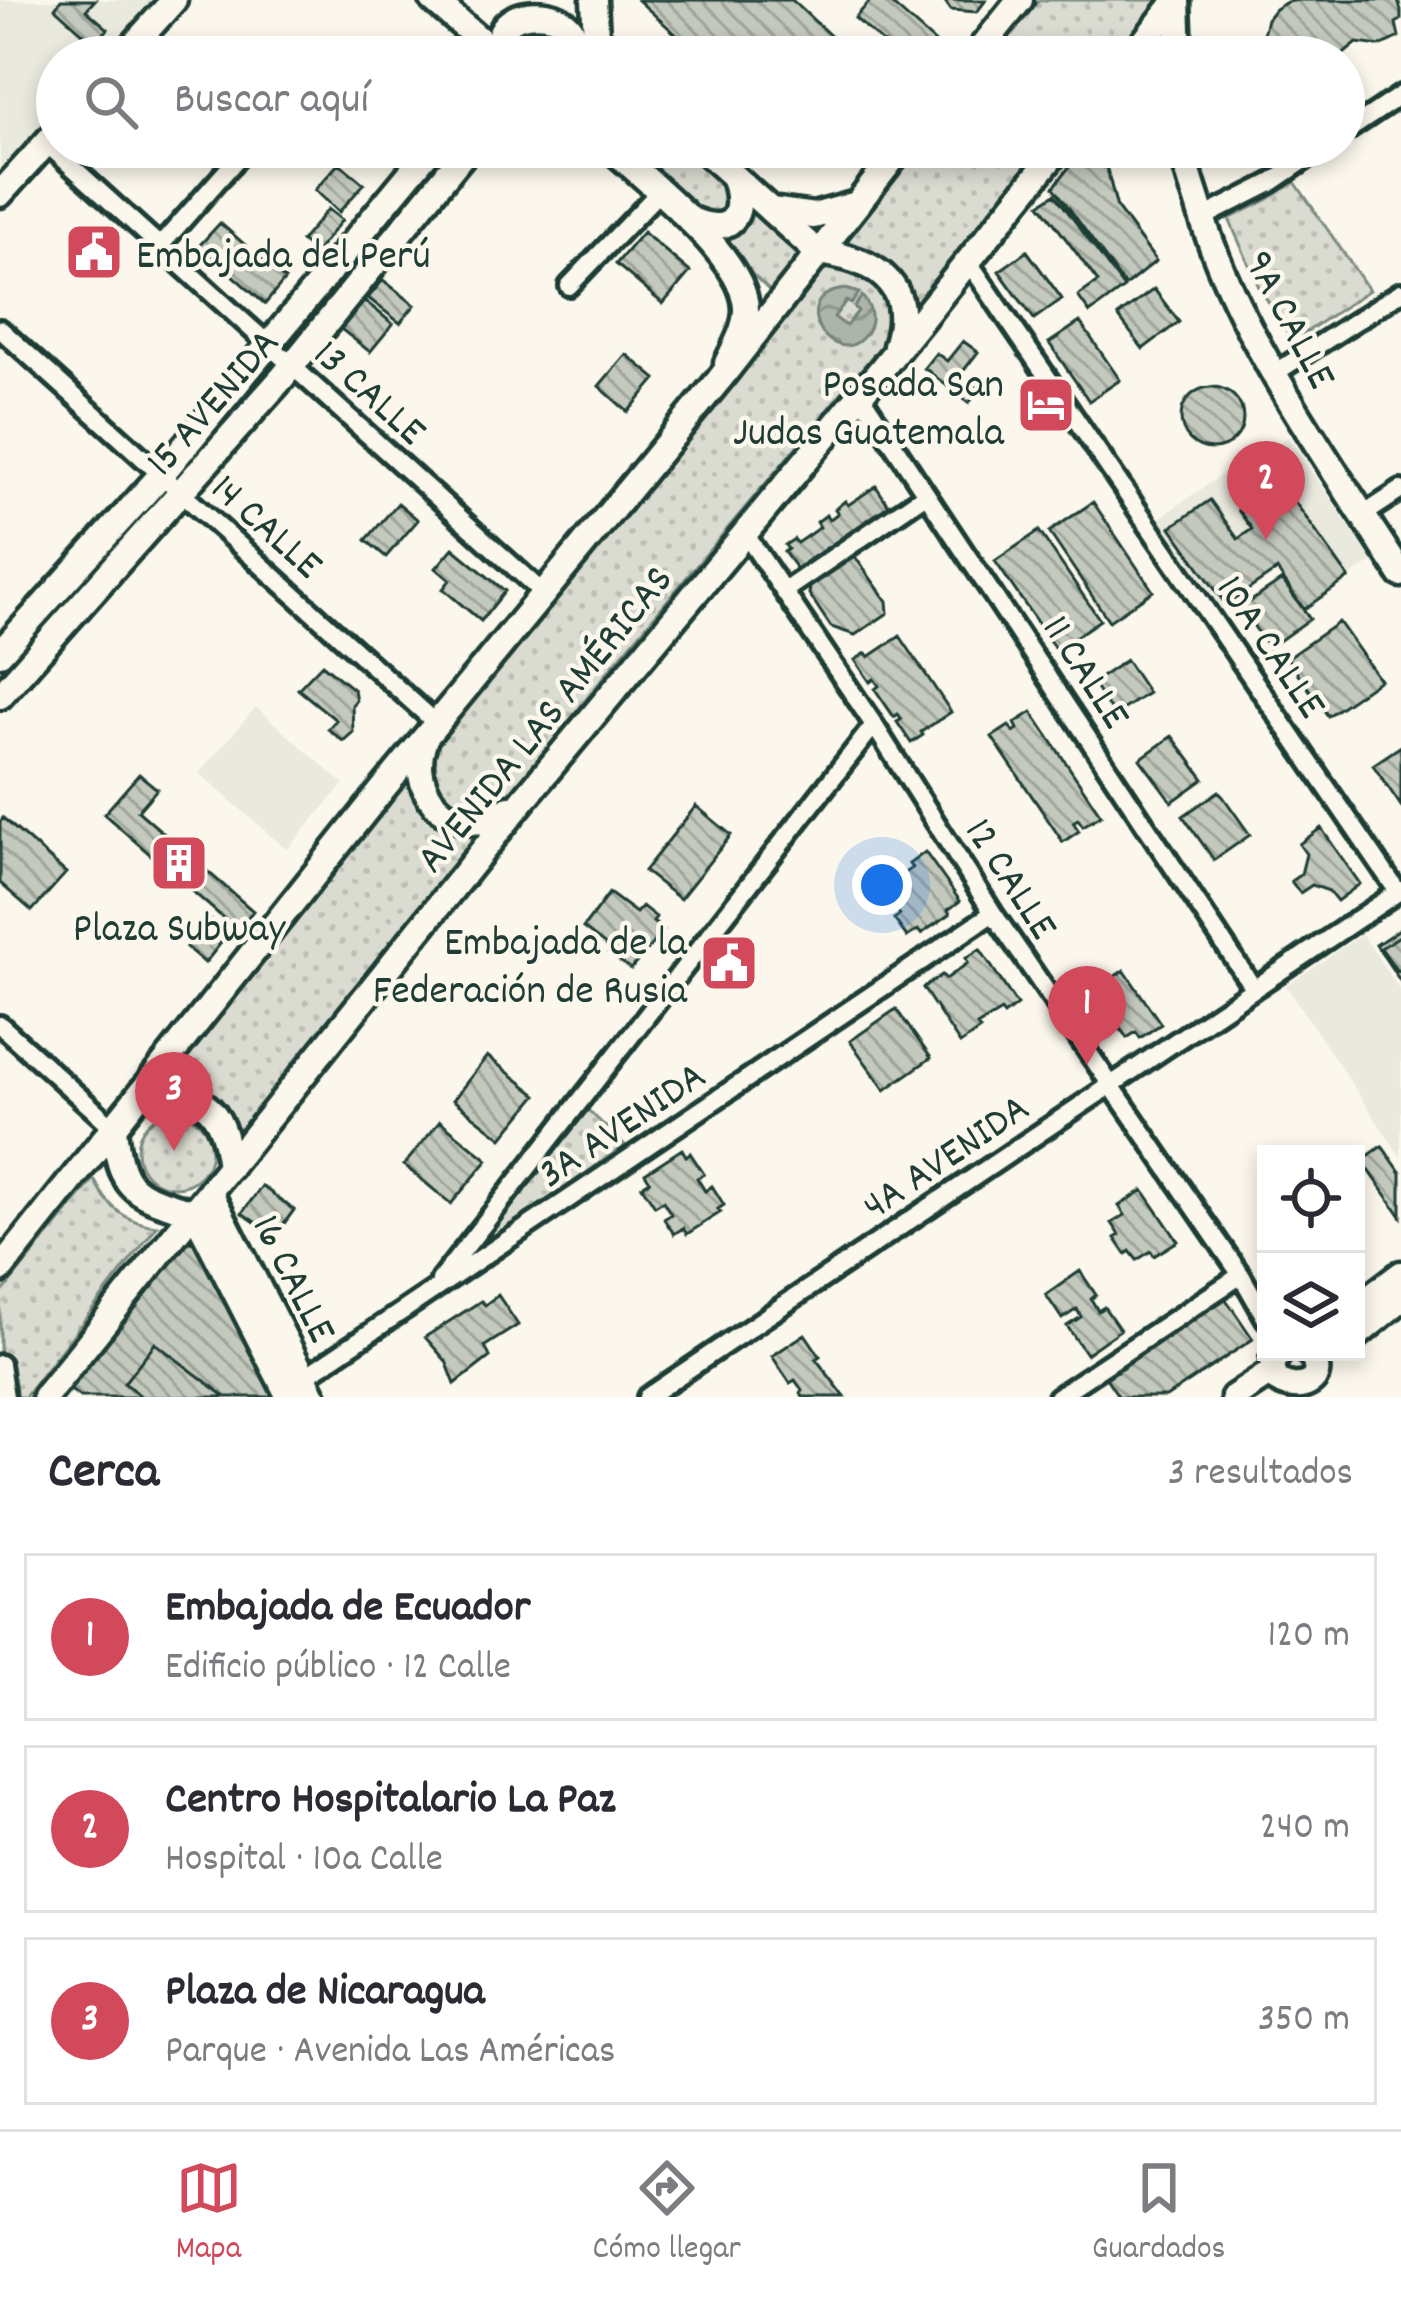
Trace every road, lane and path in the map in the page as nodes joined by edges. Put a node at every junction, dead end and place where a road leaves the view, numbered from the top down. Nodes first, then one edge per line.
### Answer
1 (175, 0) edge
2 (433, 0) edge
3 (590, 0) edge
4 (1020, 0) edge
5 (1177, 0) edge
6 (544, 2) edge
7 (142, 36) edge
8 (475, 36) edge
9 (500, 36) edge
10 (572, 36) edge
11 (572, 36) edge
12 (596, 36) edge
13 (991, 36) edge
14 (1149, 36) edge
15 (1178, 36) edge
16 (1401, 95) edge
17 (1365, 119) edge
18 (36, 154) edge
19 (82, 168) edge
20 (229, 168) edge
21 (415, 168) edge
22 (452, 168) edge
23 (633, 168) edge
24 (724, 168) edge
25 (885, 168) edge
26 (1043, 168) edge
27 (1189, 168) edge
28 (1293, 168) edge
29 (733, 176) junction
30 (659, 192) junction
31 (0, 194) edge
32 (856, 205) junction
33 (771, 210) junction
34 (687, 218) junction
35 (1202, 218) junction
36 (160, 247) junction
37 (817, 252) junction
38 (968, 261) junction
39 (569, 286) dead end
40 (1401, 292) edge
41 (0, 329) edge
42 (268, 344) junction
43 (894, 353) junction
44 (292, 365) junction
45 (1275, 373) junction
46 (719, 380) junction
47 (860, 394) junction
48 (161, 475) junction
49 (1401, 490) edge
50 (182, 493) junction
51 (926, 494) junction
52 (1364, 515) junction
53 (744, 532) junction
54 (1401, 574) edge
55 (784, 591) junction
56 (544, 594) junction
57 (0, 653) edge
58 (0, 697) edge
59 (874, 725) junction
60 (432, 729) junction
61 (524, 799) junction
62 (1400, 891) edge
63 (994, 913) junction
64 (1254, 989) junction
65 (0, 1025) edge
66 (1110, 1086) junction
67 (140, 1096) junction
68 (114, 1128) junction
69 (230, 1167) junction
70 (202, 1203) junction
71 (0, 1270) edge
72 (1401, 1274) edge
73 (1241, 1275) junction
74 (428, 1295) junction
75 (1401, 1299) edge
76 (1365, 1301) edge
77 (1257, 1303) edge
78 (1365, 1329) edge
79 (0, 1364) edge
80 (1300, 1374) edge
81 (298, 1390) edge
82 (5, 1397) edge
83 (46, 1397) edge
84 (647, 1397) edge
85 (1057, 1397) edge
86 (1234, 1397) edge

1 - 7 main road
2 - 8 main road
3 - 10 main road
3 - 12 main road
4 - 13 main road
5 - 14 main road
5 - 15 main road
6 - 9 main road
6 - 11 main road
16 - 17 street
18 - 31 main road
19 - 36 street, 13 CALLE
20 - 36 street
21 - 42 main road, 15 AVENIDA
22 - 44 main road, 15 AVENIDA
23 - 30 main road
24 - 29 main road
25 - 32 main road, AVENIDA LAS AMÉRICAS
26 - 38 main road, AVENIDA LAS AMÉRICAS
27 - 35 main road, 9A CALLE
28 - 35 street
29 - 33 main road
29 - 34 main road
30 - 34 main road
30 - 39 street
32 - 33 main road
32 - 37 main road, AVENIDA LAS AMÉRICAS
33 - 37 main road
34 - 46 main road
35 - 45 main road, 9A CALLE
36 - 42 street, 13 CALLE
37 - 43 main road
37 - 46 main road, AVENIDA LAS AMÉRICAS
38 - 43 main road, AVENIDA LAS AMÉRICAS
38 - 62 street, 10A CALLE
40 - 45 street
41 - 48 street, 14 CALLE
42 - 44 street, 13 CALLE
42 - 48 main road, 15 AVENIDA
43 - 47 main road, AVENIDA LAS AMÉRICAS
44 - 50 main road, 15 AVENIDA
44 - 56 street, 13 CALLE
45 - 52 main road, 9A CALLE
46 - 56 main road, AVENIDA LAS AMÉRICAS
47 - 51 street, 11 CALLE
47 - 53 main road, AVENIDA LAS AMÉRICAS
48 - 50 street, 14 CALLE
48 - 57 main road, 15 AVENIDA
49 - 52 street
50 - 58 main road, 15 AVENIDA
50 - 60 street, 14 CALLE
51 - 55 street
51 - 64 street, 11 CALLE
52 - 54 main road, 9A CALLE
53 - 55 street, 12 CALLE
53 - 61 main road, AVENIDA LAS AMÉRICAS
55 - 59 street, 12 CALLE
56 - 60 main road, AVENIDA LAS AMÉRICAS
59 - 63 street, 12 CALLE
59 - 74 street
60 - 61 main road
60 - 67 main road, AVENIDA LAS AMÉRICAS
61 - 69 main road, AVENIDA LAS AMÉRICAS
62 - 64 street, 4A AVENIDA
63 - 66 street, 12 CALLE
63 - 74 street, 3A AVENIDA
64 - 66 street, 4A AVENIDA
65 - 68 street
66 - 73 street, 12 CALLE
66 - 84 street, 4A AVENIDA
67 - 68 main road, AVENIDA LAS AMÉRICAS
67 - 69 main road
68 - 70 main road
68 - 71 main road, AVENIDA LAS AMÉRICAS
69 - 70 main road, AVENIDA LAS AMÉRICAS
70 - 81 main road, 16 CALLE
70 - 83 main road, AVENIDA LAS AMÉRICAS
72 - 76 main road
73 - 77 street, 12 CALLE
73 - 85 street
74 - 81 street, 3A AVENIDA
75 - 78 main road
79 - 82 street
80 - 86 main road

